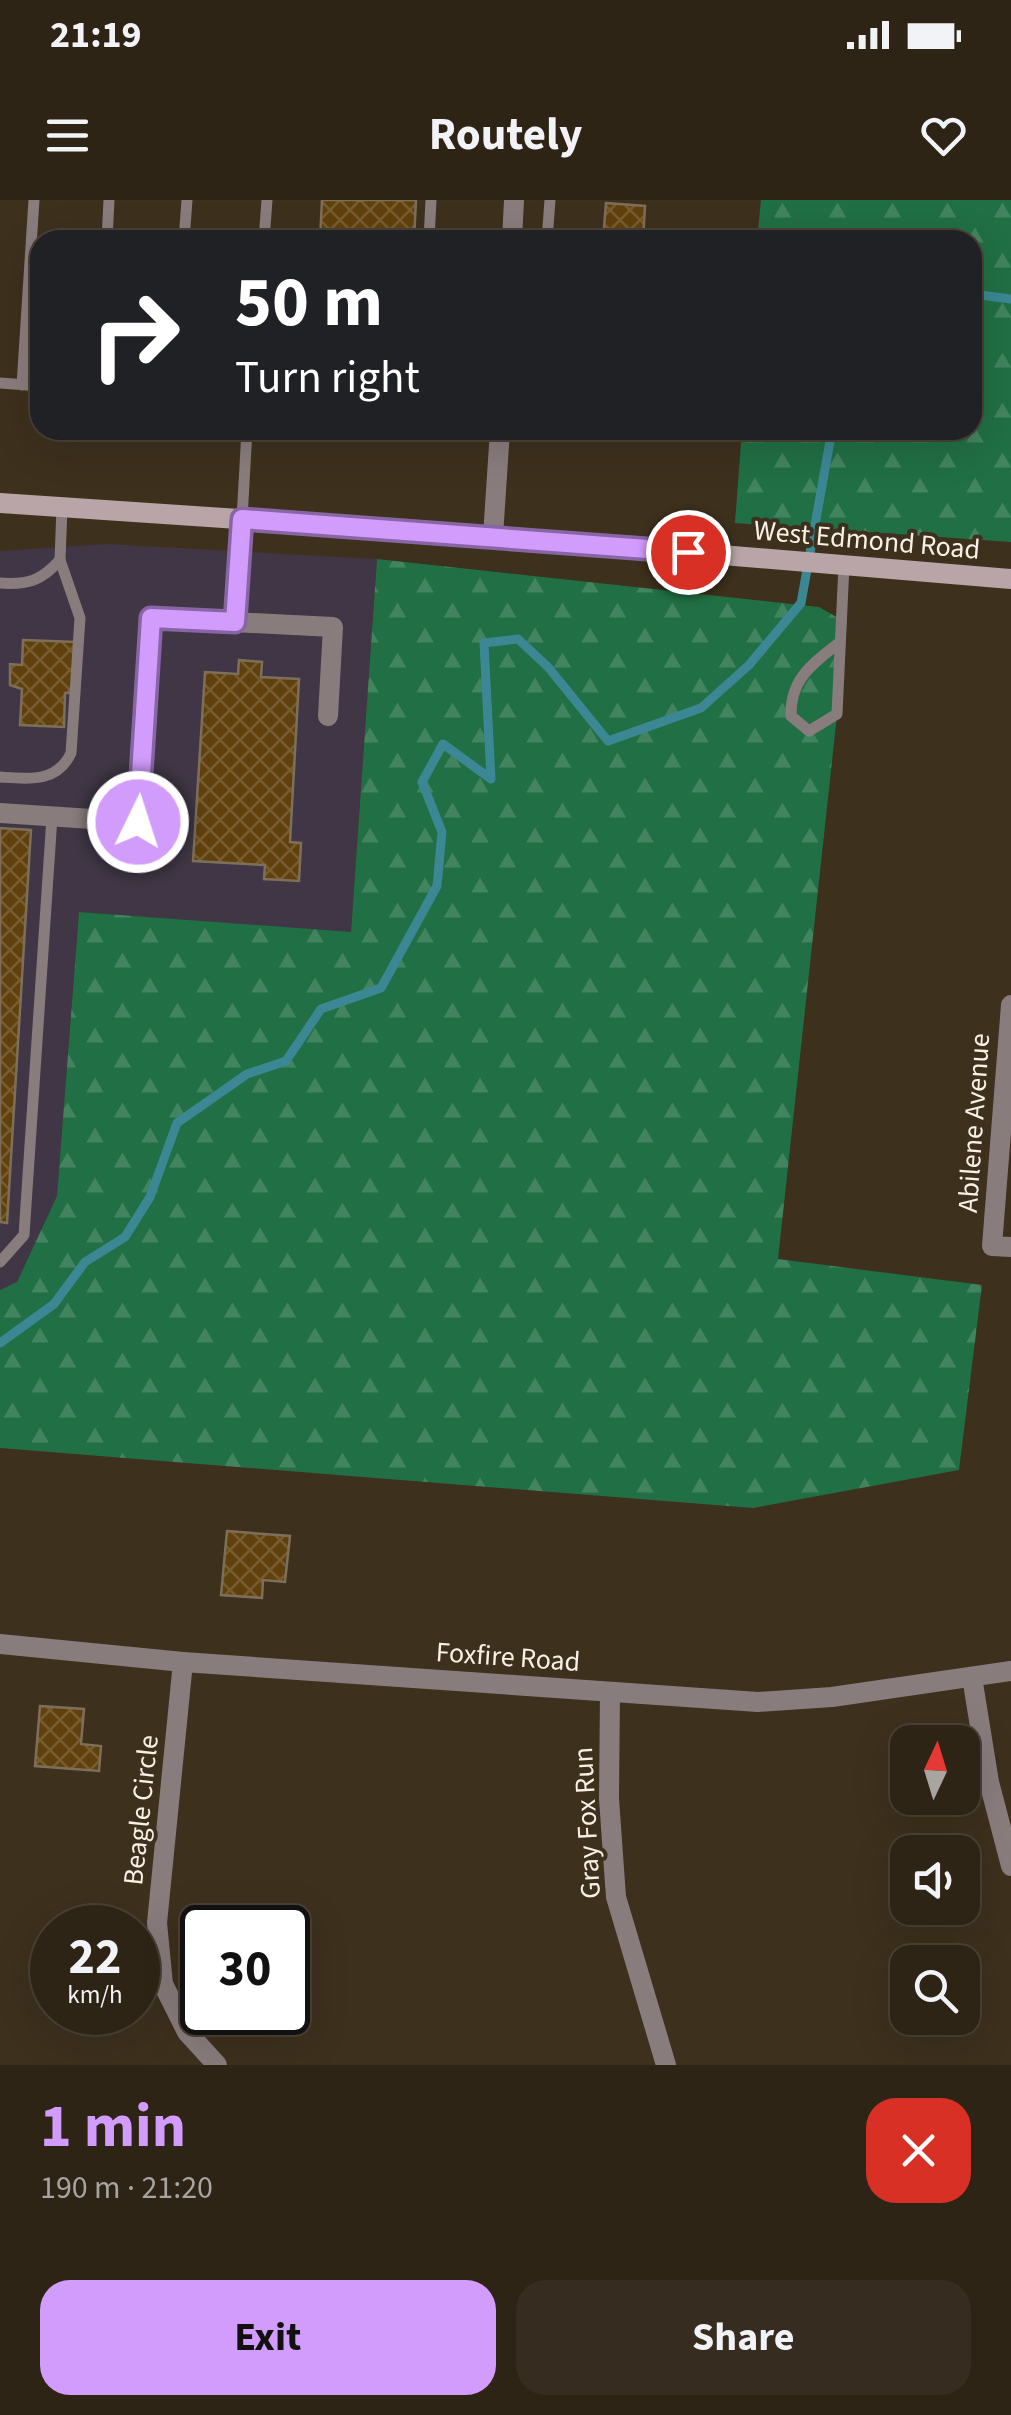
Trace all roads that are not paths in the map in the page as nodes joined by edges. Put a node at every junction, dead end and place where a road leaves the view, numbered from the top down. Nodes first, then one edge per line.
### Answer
1 (34, 200) edge
2 (109, 200) edge
3 (187, 200) edge
4 (268, 200) edge
5 (432, 200) edge
6 (514, 200) edge
7 (550, 200) edge
8 (32, 230) edge
9 (107, 230) edge
10 (185, 230) edge
11 (265, 230) edge
12 (430, 230) edge
13 (512, 230) edge
14 (548, 230) edge
15 (30, 262) edge
16 (0, 383) edge
17 (22, 385) junction
18 (30, 385) edge
19 (246, 440) edge
20 (499, 440) edge
21 (0, 502) edge
22 (62, 507) junction
23 (242, 519) junction
24 (493, 536) junction
25 (60, 560) junction
26 (844, 565) junction
27 (1011, 579) edge
28 (0, 583) edge
29 (235, 622) junction
30 (840, 642) junction
31 (328, 716) dead end
32 (0, 776) edge
33 (0, 814) edge
34 (52, 817) junction
35 (1011, 1005) edge
36 (1002, 1246) edge
37 (0, 1262) edge
38 (0, 1644) edge
39 (183, 1662) junction
40 (1011, 1670) edge
41 (972, 1677) junction
42 (610, 1692) junction
43 (1011, 1866) edge
44 (218, 2065) edge
45 (666, 2065) edge

1 - 8 lane
2 - 9 lane
3 - 10 lane
4 - 11 lane
5 - 12 lane
6 - 13 street
7 - 14 lane
15 - 17 lane
16 - 17 lane
17 - 18 lane
19 - 23 lane
20 - 24 street
21 - 22 main road, West Edmond Road
22 - 23 main road, West Edmond Road
22 - 25 lane
23 - 24 main road, West Edmond Road
23 - 29 street
24 - 26 main road, West Edmond Road
25 - 28 lane
25 - 32 lane
26 - 27 main road, West Edmond Road
26 - 30 lane
29 - 31 street
29 - 34 street
30 - 30 lane
33 - 34 street
34 - 37 lane
35 - 36 street, Abilene Avenue
38 - 39 street, Foxfire Road
39 - 42 street, Foxfire Road
39 - 44 street, Beagle Circle
40 - 41 street, Foxfire Road
41 - 42 street, Foxfire Road
41 - 43 street
42 - 45 street, Gray Fox Run

